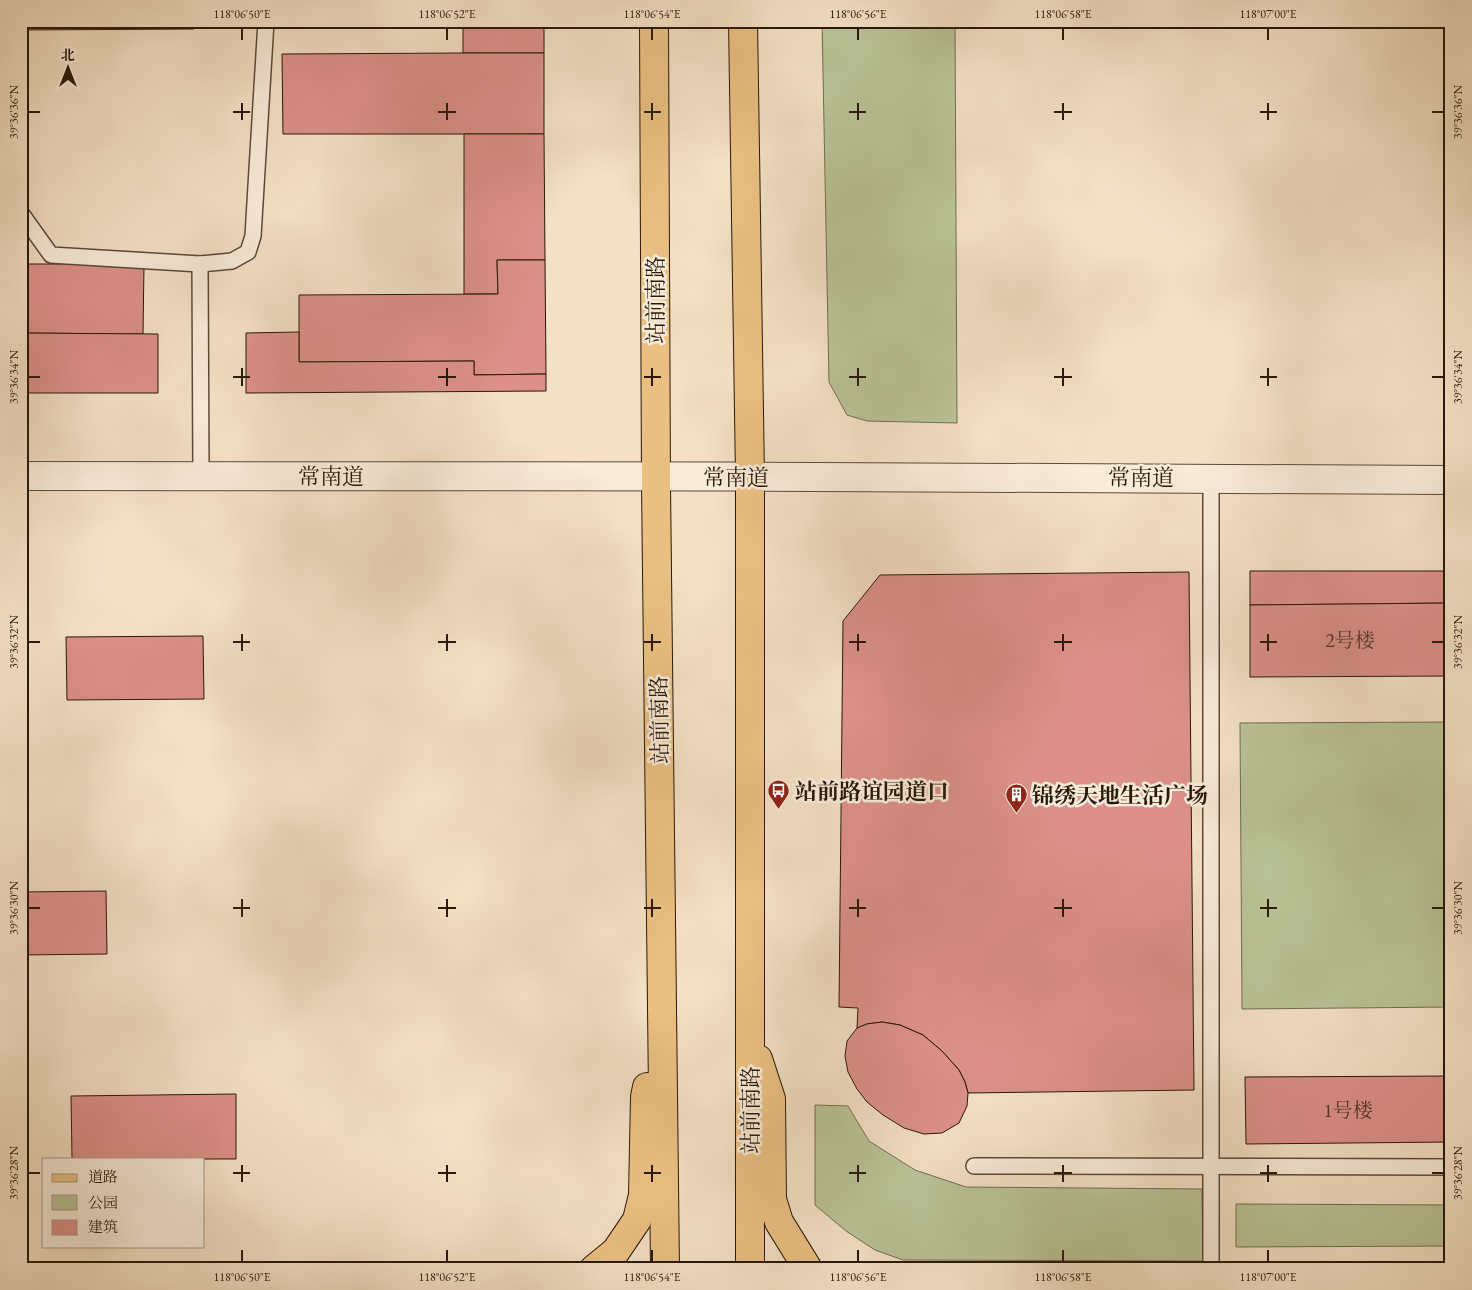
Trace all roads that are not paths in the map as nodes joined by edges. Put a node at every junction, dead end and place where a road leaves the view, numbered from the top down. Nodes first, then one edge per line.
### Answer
1 (266, 21) edge
2 (654, 21) edge
3 (743, 21) edge
4 (21, 213) edge
5 (200, 264) junction
6 (21, 476) edge
7 (656, 476) junction
8 (201, 477) junction
9 (750, 477) junction
10 (1211, 478) junction
11 (1451, 480) edge
12 (662, 1036) junction
13 (750, 1036) junction
14 (974, 1166) dead end
15 (1212, 1166) junction
16 (1451, 1168) edge
17 (594, 1269) edge
18 (665, 1269) edge
19 (750, 1269) edge
20 (808, 1269) edge
21 (1211, 1269) edge

1 - 5 lane
2 - 7 main road, 站前南路
3 - 9 main road, 站前南路
4 - 5 lane
5 - 8 lane
6 - 8 street, 常南道
7 - 8 street, 常南道
7 - 9 street, 常南道
7 - 12 main road, 站前南路
9 - 10 street, 常南道
9 - 13 main road, 站前南路
10 - 11 street, 常南道
10 - 15 lane
12 - 17 main road
12 - 18 main road, 站前南路
13 - 19 main road, 站前南路
13 - 20 main road
14 - 15 lane
15 - 16 lane
15 - 21 lane

